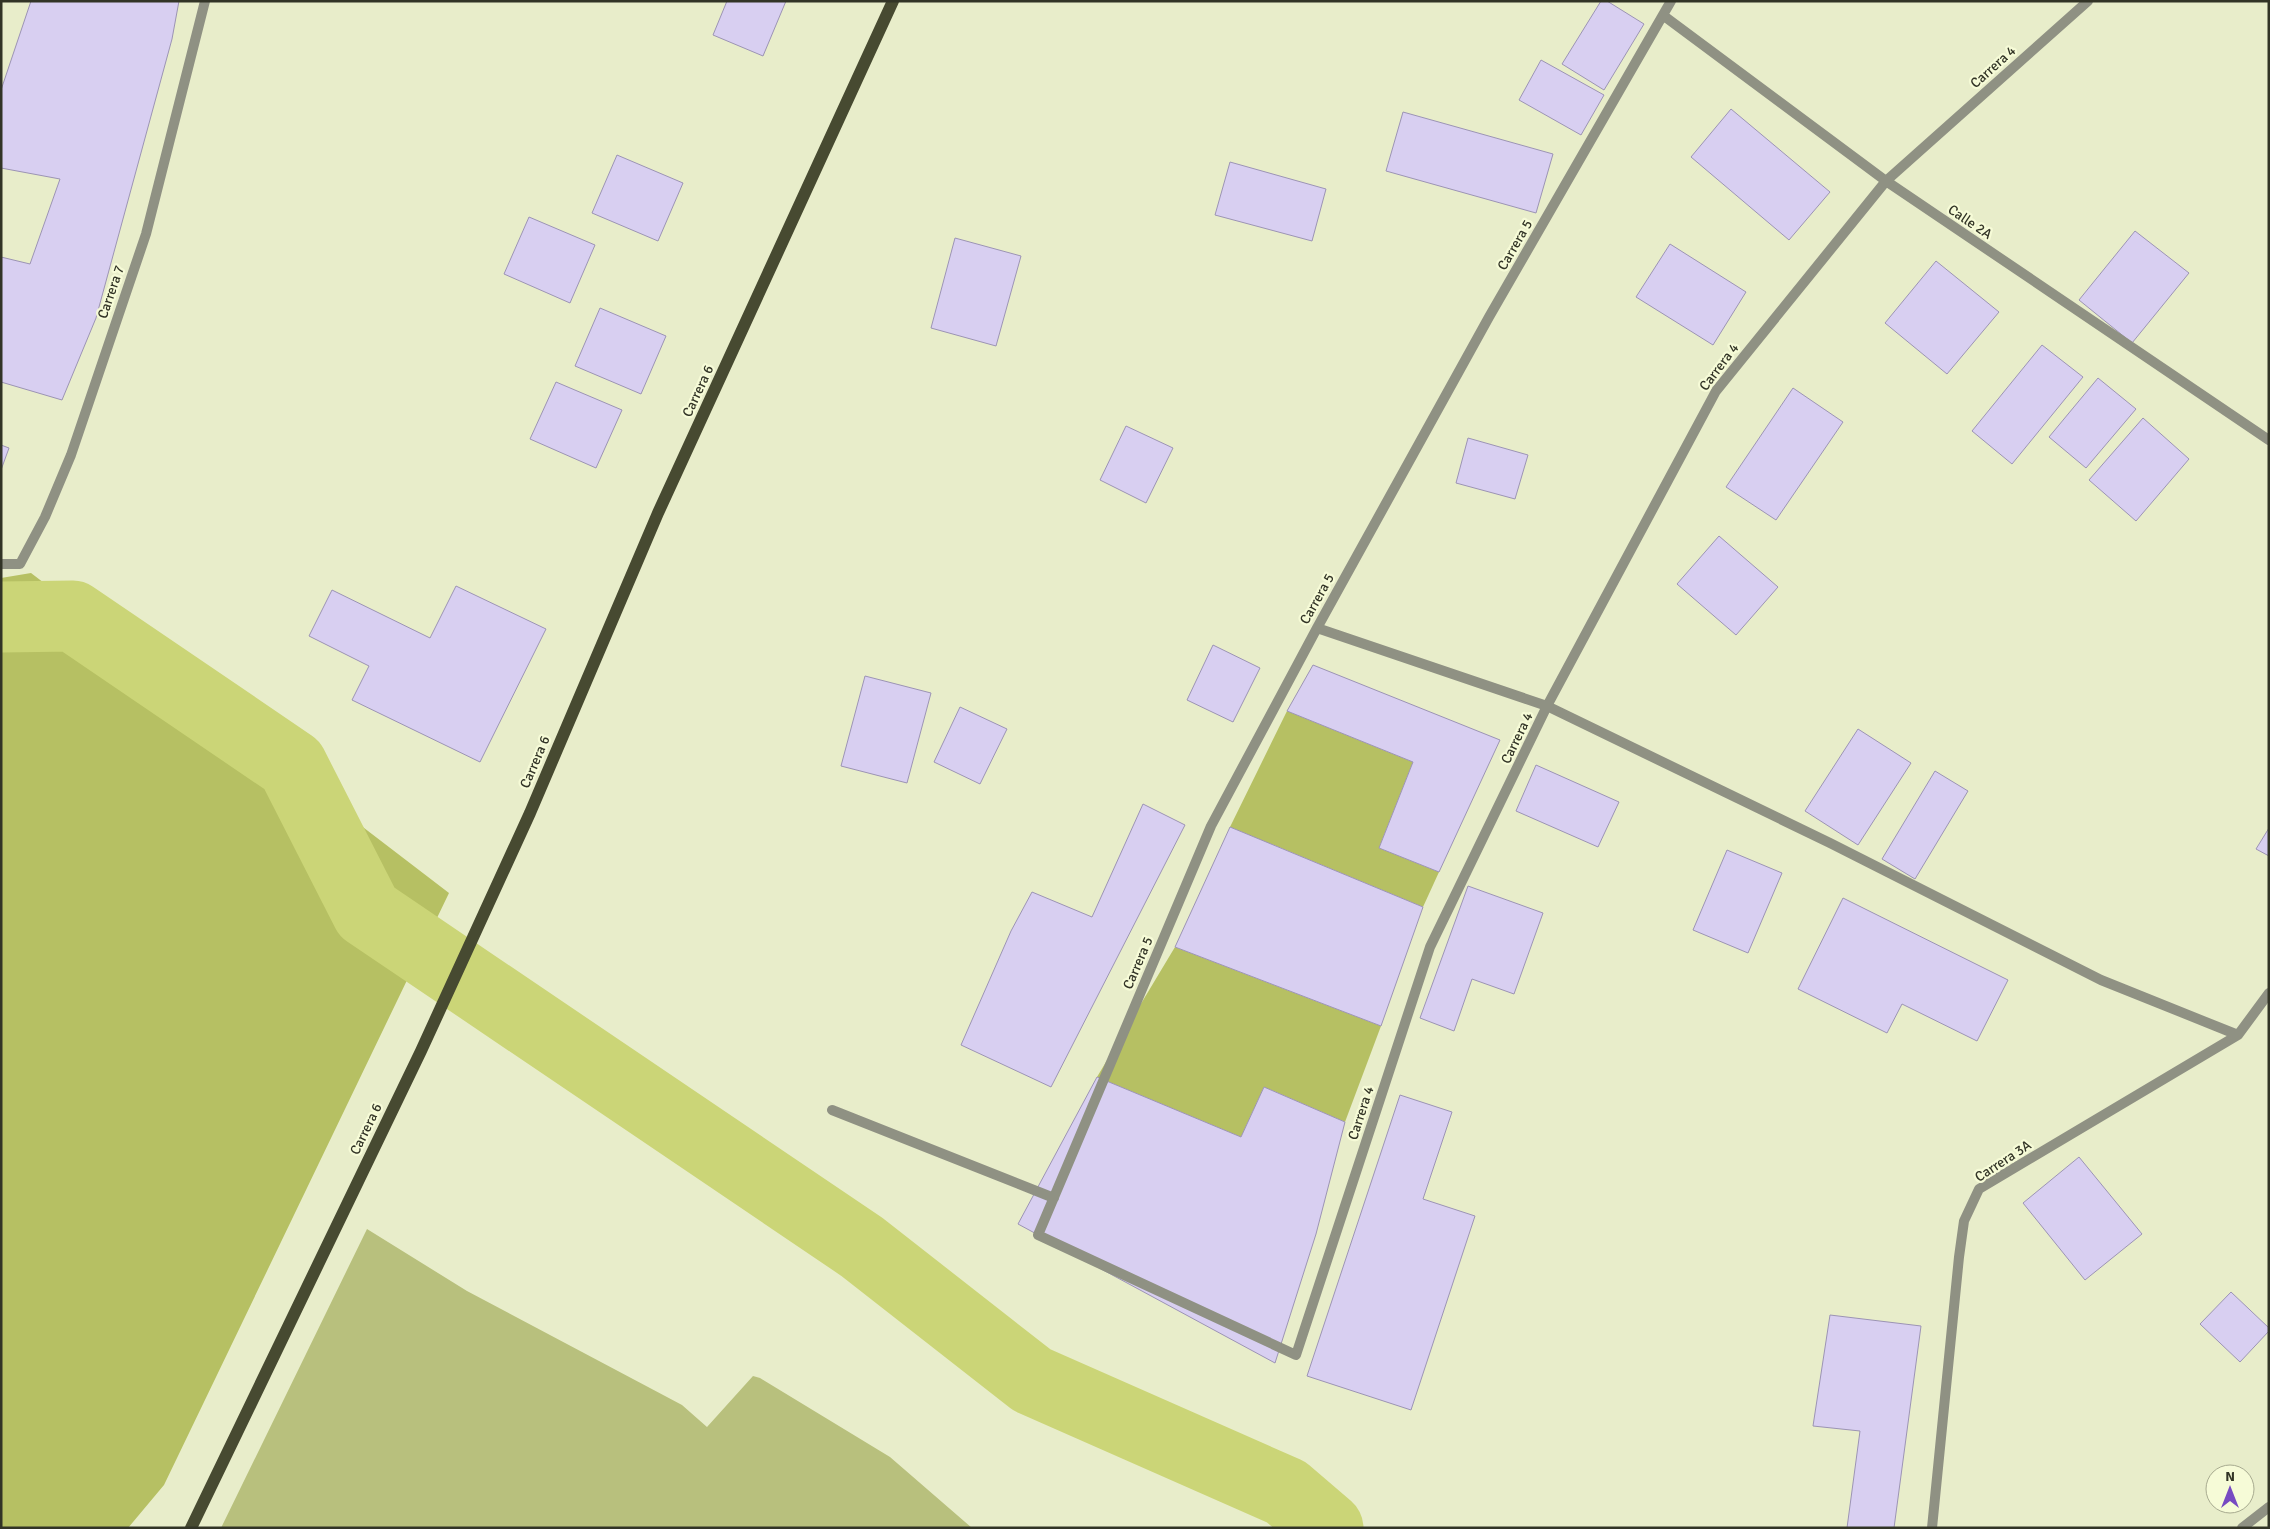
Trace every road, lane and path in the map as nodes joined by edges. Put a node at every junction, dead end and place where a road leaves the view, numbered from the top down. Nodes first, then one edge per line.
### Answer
1 (205, 1) edge
2 (892, 1) edge
3 (1671, 1) edge
4 (2088, 1) edge
5 (1664, 16) junction
6 (1886, 181) junction
7 (2269, 440) edge
8 (1, 564) edge
9 (1317, 628) junction
10 (1547, 706) junction
11 (2269, 993) edge
12 (2238, 1035) junction
13 (832, 1110) dead end
14 (1054, 1198) junction
15 (1038, 1235) joint
16 (2269, 1507) edge
17 (191, 1528) edge
18 (1932, 1528) edge
19 (2242, 1528) edge

1 - 8 street, Carrera 7
2 - 17 main road, Carrera 6
3 - 5 street, Carrera 5
4 - 6 street, Carrera 4
5 - 6 street, Calle 2A
5 - 9 street, Carrera 5
6 - 7 street, Calle 2A
6 - 10 street, Carrera 4
9 - 10 street
9 - 14 street, Carrera 5
10 - 12 street
10 - 15 street, Carrera 4
11 - 12 street, Carrera 3A
12 - 18 street, Carrera 3A
13 - 14 street
14 - 15 street, Carrera 5
16 - 19 street

